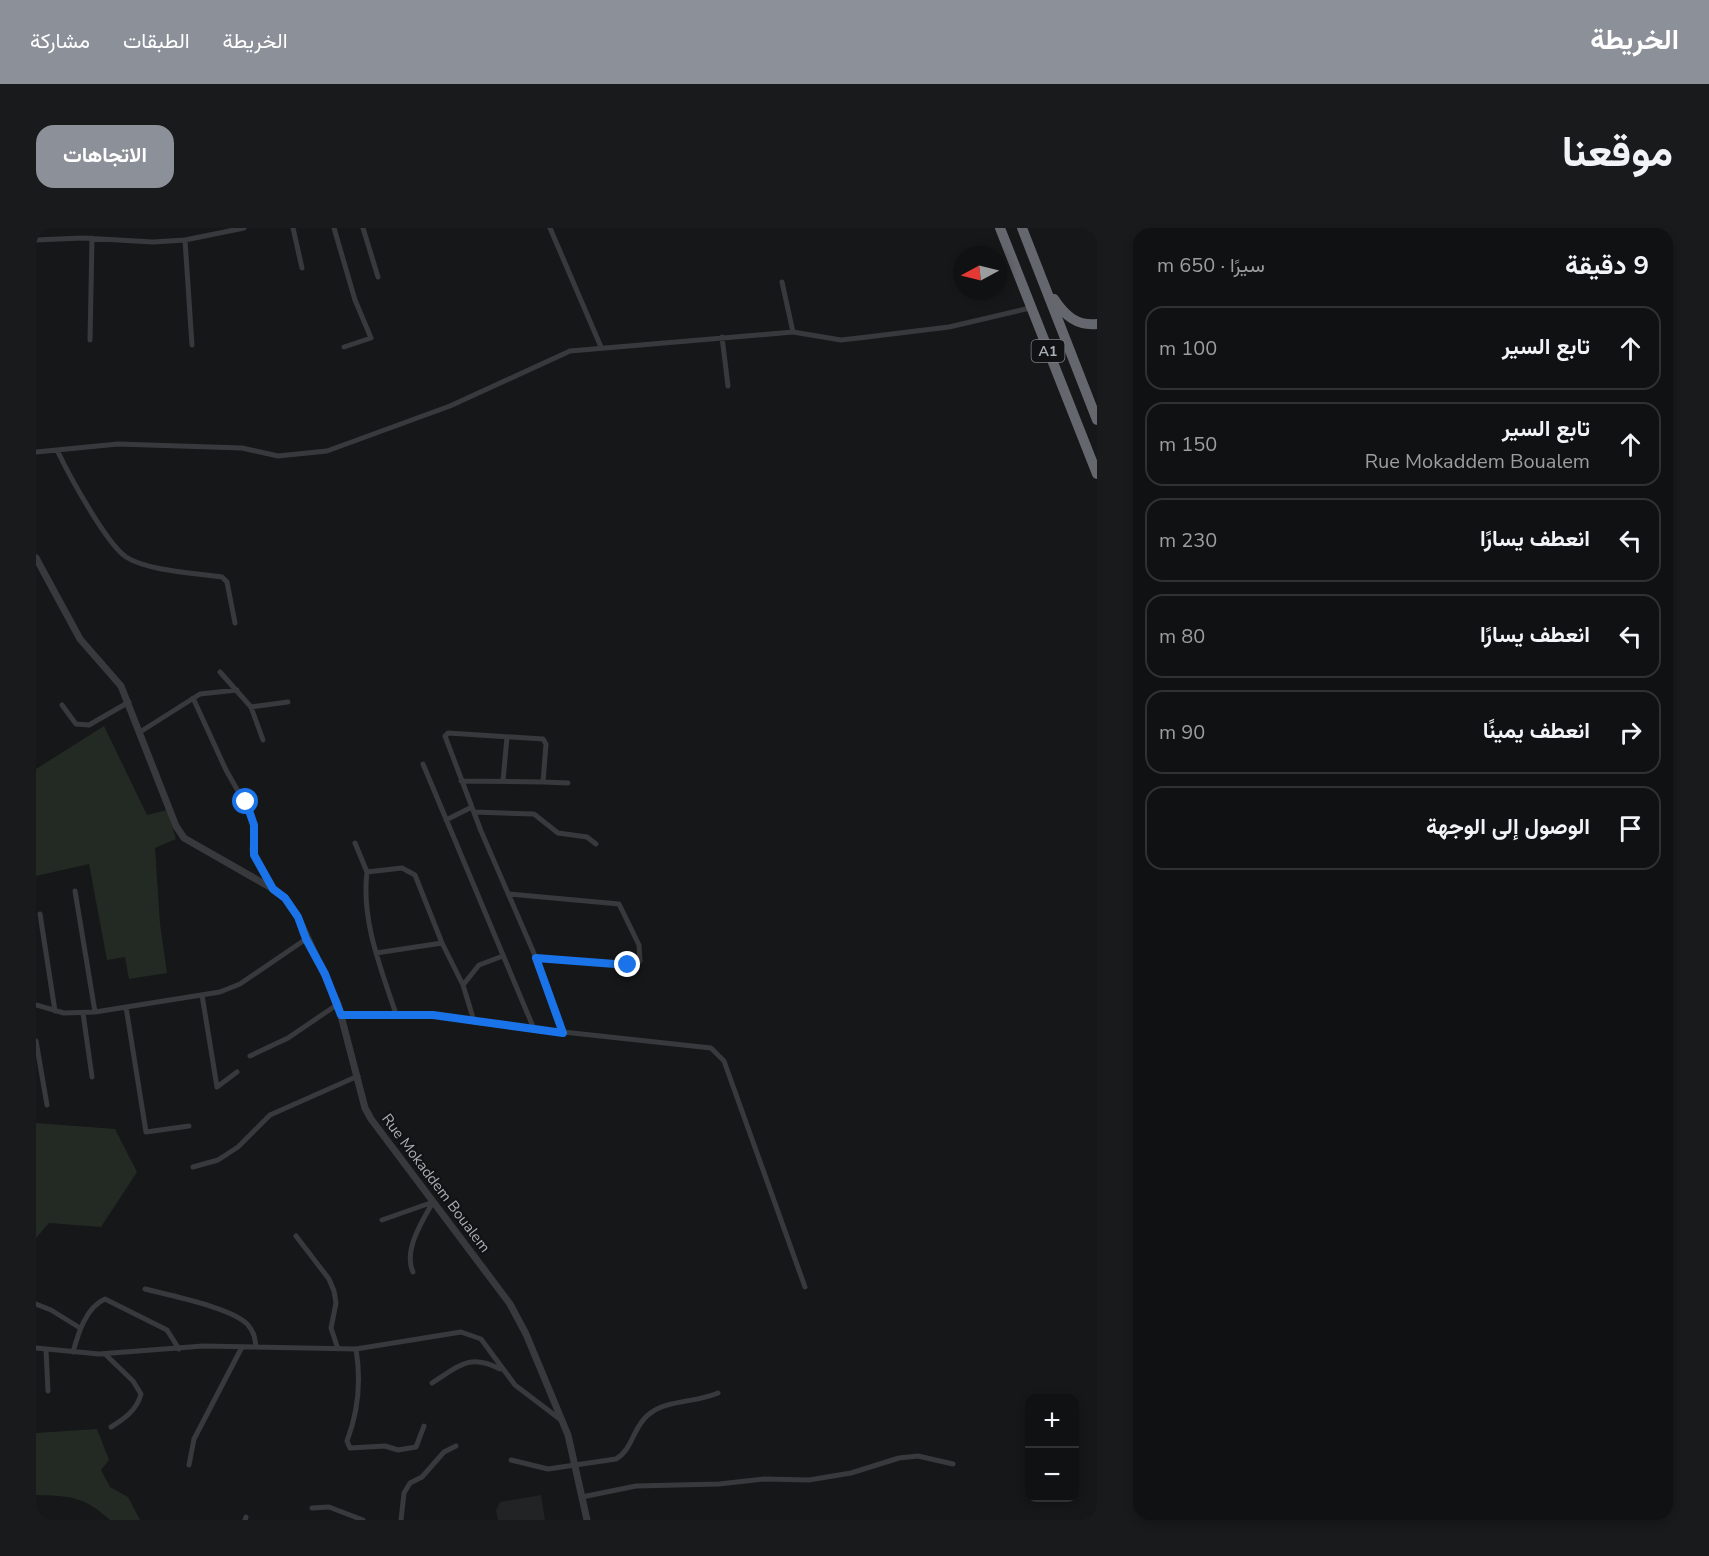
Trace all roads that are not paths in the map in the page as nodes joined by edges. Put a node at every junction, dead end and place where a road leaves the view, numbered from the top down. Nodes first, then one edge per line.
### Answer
1 (244, 228) edge
2 (293, 228) edge
3 (334, 228) edge
4 (363, 228) edge
5 (550, 228) edge
6 (1000, 228) edge
7 (1022, 228) edge
8 (92, 238) junction
9 (36, 240) edge
10 (185, 240) junction
11 (302, 268) dead end
12 (378, 277) dead end
13 (782, 282) dead end
14 (1043, 283) junction
15 (1030, 308) junction
16 (1080, 324) junction
17 (1097, 324) edge
18 (793, 332) junction
19 (1097, 332) edge
20 (722, 337) junction
21 (90, 340) dead end
22 (192, 345) dead end
23 (344, 347) dead end
24 (601, 347) junction
25 (728, 386) dead end
26 (1097, 420) edge
27 (36, 452) edge
28 (58, 452) junction
29 (1097, 474) edge
30 (36, 558) edge
31 (235, 623) dead end
32 (220, 672) dead end
33 (237, 690) junction
34 (193, 698) junction
35 (129, 702) junction
36 (288, 702) dead end
37 (62, 705) dead end
38 (251, 708) junction
39 (140, 732) junction
40 (507, 737) junction
41 (263, 740) dead end
42 (423, 764) dead end
43 (462, 780) junction
44 (503, 781) junction
45 (543, 782) junction
46 (568, 783) dead end
47 (473, 809) junction
48 (446, 819) junction
49 (355, 843) dead end
50 (596, 844) dead end
51 (367, 872) junction
52 (273, 889) junction
53 (75, 891) dead end
54 (509, 894) junction
55 (40, 914) dead end
56 (306, 939) junction
57 (442, 944) junction
58 (376, 953) junction
59 (503, 956) junction
60 (536, 958) junction
61 (463, 985) junction
62 (202, 995) junction
63 (338, 1004) junction
64 (36, 1005) edge
65 (126, 1007) junction
66 (55, 1011) junction
67 (95, 1012) junction
68 (83, 1013) junction
69 (396, 1014) junction
70 (341, 1015) junction
71 (474, 1021) junction
72 (534, 1029) junction
73 (563, 1033) junction
74 (36, 1041) edge
75 (250, 1056) dead end
76 (237, 1072) dead end
77 (358, 1076) junction
78 (92, 1077) dead end
79 (47, 1105) dead end
80 (189, 1126) dead end
81 (193, 1167) dead end
82 (433, 1202) junction
83 (382, 1220) dead end
84 (296, 1236) dead end
85 (413, 1272) dead end
86 (805, 1287) dead end
87 (145, 1289) dead end
88 (36, 1304) edge
89 (80, 1328) junction
90 (242, 1347) junction
91 (256, 1347) junction
92 (36, 1348) edge
93 (338, 1348) junction
94 (179, 1349) junction
95 (356, 1349) junction
96 (46, 1350) junction
97 (73, 1352) junction
98 (105, 1354) junction
99 (501, 1369) junction
100 (432, 1383) dead end
101 (48, 1391) dead end
102 (718, 1393) dead end
103 (561, 1420) junction
104 (424, 1426) dead end
105 (111, 1428) dead end
106 (456, 1446) dead end
107 (511, 1460) dead end
108 (953, 1464) dead end
109 (189, 1465) dead end
110 (574, 1466) junction
111 (582, 1497) junction
112 (312, 1508) dead end
113 (363, 1520) edge
114 (401, 1520) edge
115 (587, 1520) edge

1 - 10 street
2 - 11 street
3 - 23 street
4 - 12 street
5 - 24 street
6 - 15 highway, A1
7 - 14 highway, A1
8 - 9 street
8 - 10 street
8 - 21 street
10 - 22 street
13 - 18 street
14 - 16 highway
14 - 26 highway, A1
15 - 18 street
15 - 29 highway, A1
16 - 17 highway
16 - 19 highway
18 - 20 street
20 - 24 street
20 - 25 street
24 - 28 street
27 - 28 street
28 - 31 street
30 - 35 street, Rue Mokaddem Boualem
32 - 33 street
33 - 34 street
33 - 38 street
34 - 39 street
34 - 52 street
35 - 37 street
35 - 39 street, Rue Mokaddem Boualem
36 - 38 street
38 - 41 street
39 - 52 street, Rue Mokaddem Boualem
40 - 43 street
40 - 44 street
40 - 45 street
42 - 48 street
43 - 44 street
43 - 47 street
44 - 45 street
45 - 46 street
47 - 48 street
47 - 50 street
47 - 54 street
48 - 59 street
49 - 51 street
51 - 57 street
51 - 58 street
52 - 56 street, Rue Mokaddem Boualem
53 - 67 street
54 - 60 street
54 - 60 street
55 - 66 street
56 - 62 street
56 - 63 street, Rue Mokaddem Boualem
57 - 58 street
57 - 61 street
58 - 69 street
59 - 61 street
59 - 72 street
60 - 73 street
61 - 71 street
62 - 65 street
62 - 76 street
63 - 70 street, Rue Mokaddem Boualem
63 - 75 street
64 - 66 street
65 - 67 street
65 - 80 street
66 - 68 street
67 - 68 street
68 - 78 street
69 - 70 street
69 - 71 street
70 - 77 street, Rue Mokaddem Boualem
71 - 72 street
72 - 73 street
73 - 86 street
74 - 79 street
77 - 81 street
77 - 82 street, Rue Mokaddem Boualem
82 - 83 street
82 - 85 street
82 - 103 street, Rue Mokaddem Boualem
84 - 93 street
87 - 91 street
88 - 89 street
89 - 94 street
89 - 97 street
90 - 91 street
90 - 94 street
90 - 109 street
91 - 93 street
92 - 96 street
93 - 95 street
94 - 98 street
95 - 99 street
95 - 104 street
96 - 97 street
96 - 101 street
97 - 98 street
98 - 105 street
99 - 100 street
99 - 103 street
102 - 110 street
103 - 110 street, Rue Mokaddem Boualem
106 - 114 street
107 - 110 street
108 - 111 street
110 - 111 street, Rue Mokaddem Boualem
111 - 115 street, Rue Mokaddem Boualem
112 - 113 street

